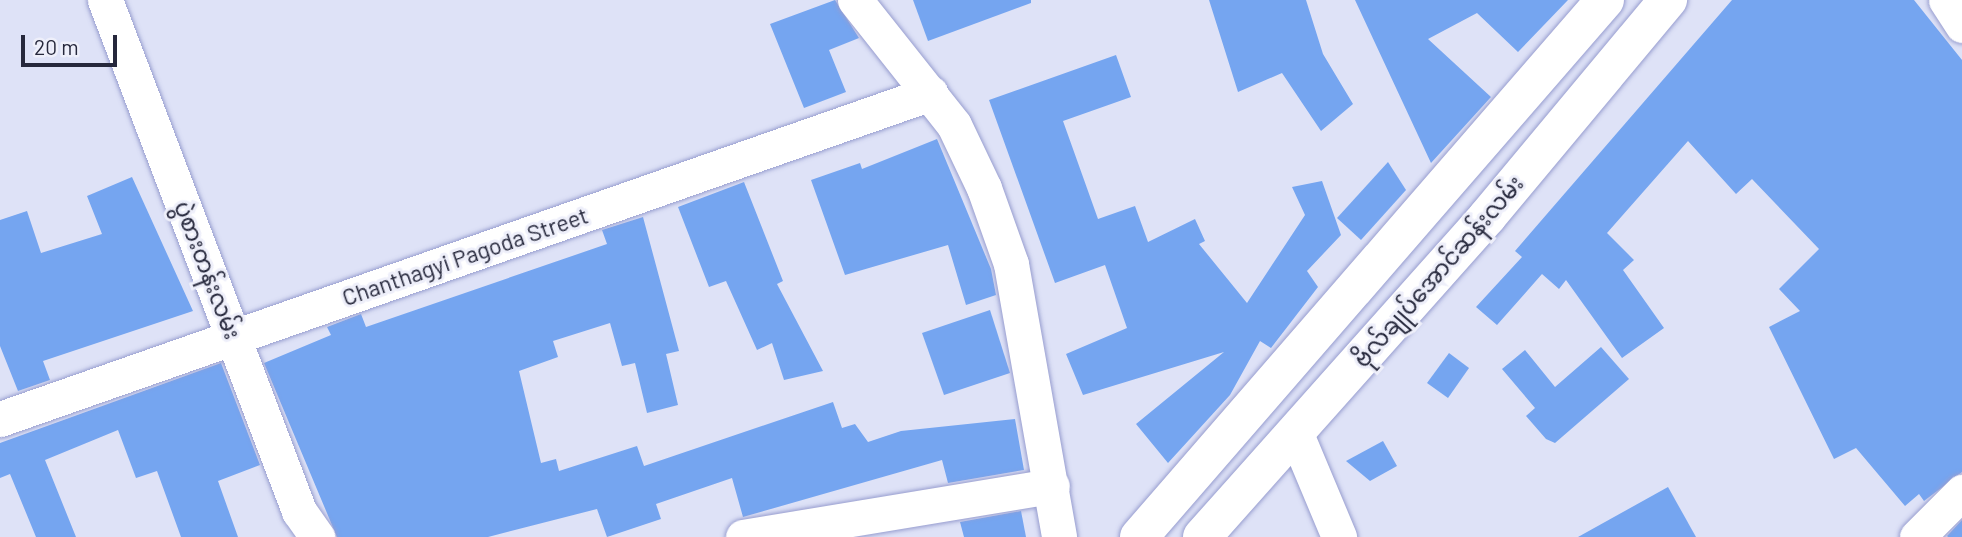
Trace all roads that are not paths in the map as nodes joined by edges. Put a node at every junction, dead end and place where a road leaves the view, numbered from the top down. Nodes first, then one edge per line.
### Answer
1 (105, 0) edge
2 (855, 0) edge
3 (1605, 0) edge
4 (1668, 0) edge
5 (1946, 0) edge
6 (1962, 25) edge
7 (930, 93) junction
8 (233, 338) junction
9 (0, 419) edge
10 (1296, 434) junction
11 (1052, 486) junction
12 (1962, 492) edge
13 (317, 537) edge
14 (743, 537) edge
15 (1059, 537) edge
16 (1139, 537) edge
17 (1202, 537) edge
18 (1339, 537) edge
19 (1917, 537) edge

1 - 8 street, ပွဲစားတန်းလမ်း
2 - 7 street
3 - 16 highway
4 - 10 highway, ဗိုလ်ချုပ်အောင်ဆန်းလမ်း
5 - 6 street
7 - 8 street, Chanthagyi Pagoda Street
7 - 11 street
8 - 9 street, Chanthagyi Pagoda Street
8 - 13 street, ပွဲစားတန်းလမ်း
10 - 17 highway, ဗိုလ်ချုပ်အောင်ဆန်းလမ်း
10 - 18 street
11 - 14 street
11 - 15 street
12 - 19 street

